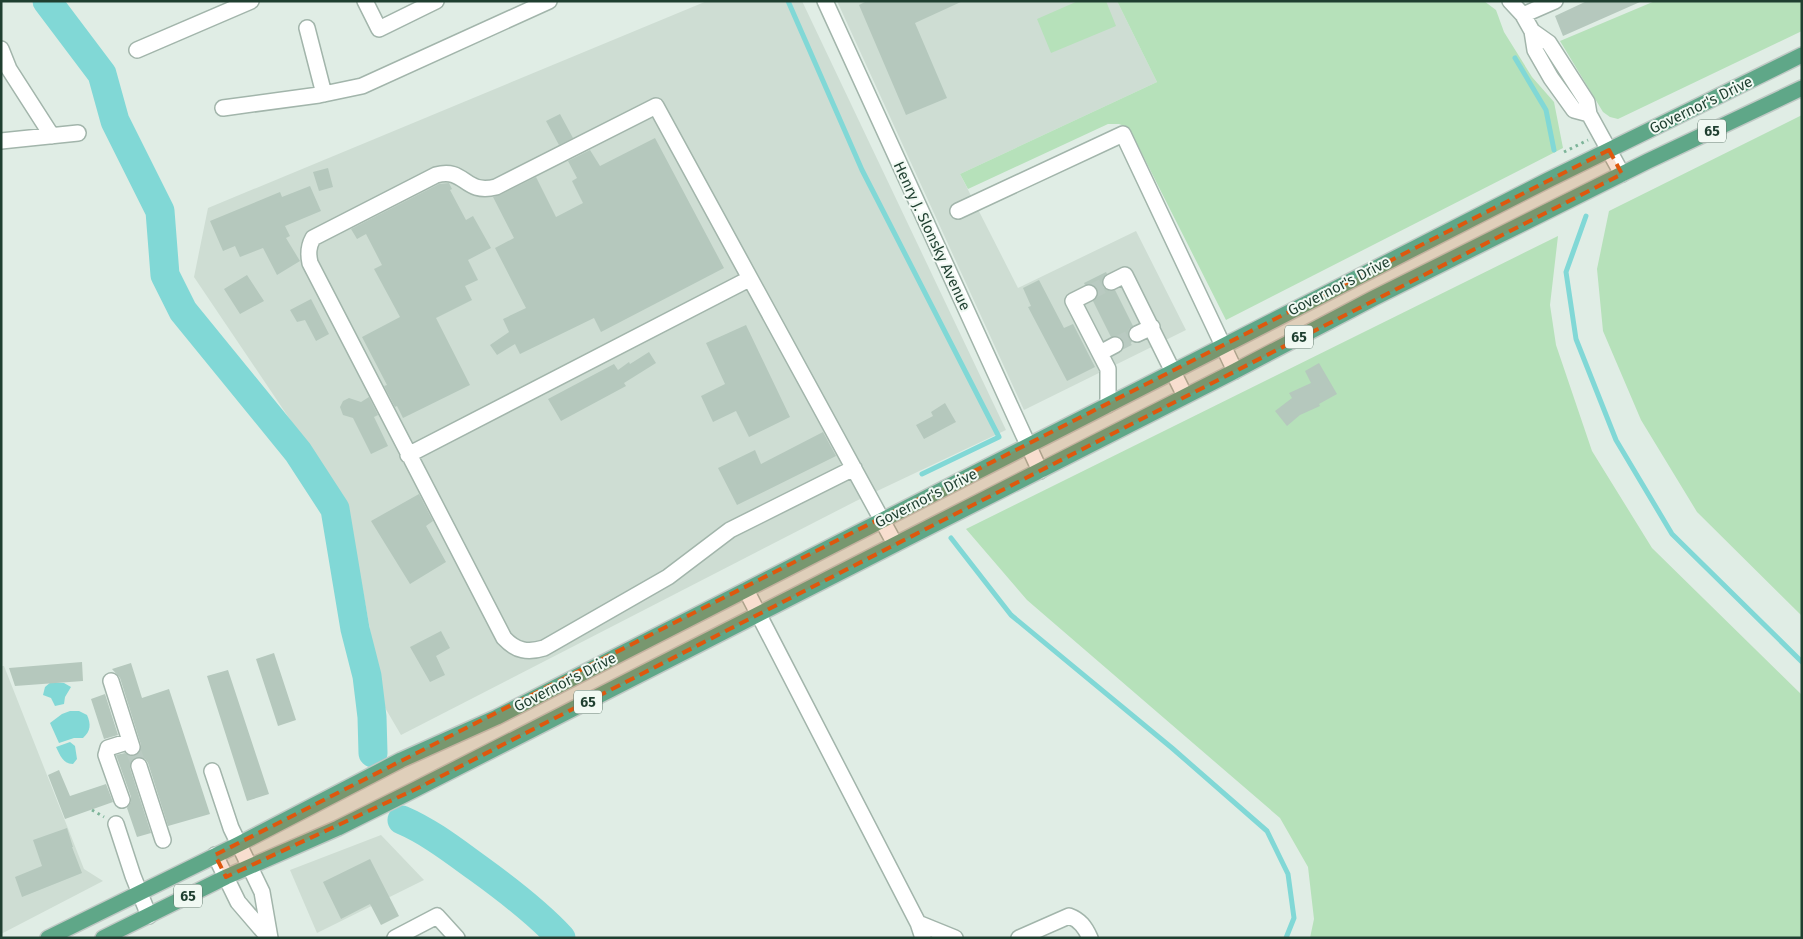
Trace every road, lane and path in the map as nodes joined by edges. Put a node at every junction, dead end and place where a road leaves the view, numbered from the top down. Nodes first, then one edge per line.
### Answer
1 (251, 1) edge
2 (366, 1) edge
3 (436, 1) edge
4 (549, 1) edge
5 (825, 1) edge
6 (1510, 1) edge
7 (1555, 1) edge
8 (1523, 15) junction
9 (307, 28) dead end
10 (1, 49) edge
11 (138, 50) dead end
12 (1802, 55) edge
13 (5, 69) edge
14 (1802, 88) edge
15 (324, 94) junction
16 (223, 108) dead end
17 (78, 133) dead end
18 (52, 136) junction
19 (1591, 138) dead end
20 (1, 141) edge
21 (1609, 150) junction
22 (1564, 152) dead end
23 (1622, 174) junction
24 (958, 211) dead end
25 (749, 279) junction
26 (1111, 282) tunnel mouth
27 (1089, 293) tunnel mouth
28 (1152, 327) junction
29 (1137, 334) tunnel mouth
30 (1115, 345) tunnel mouth
31 (1223, 345) junction
32 (1100, 353) junction
33 (1174, 371) junction
34 (1235, 371) junction
35 (1186, 396) junction
36 (1108, 405) junction
37 (1028, 446) junction
38 (408, 454) junction
39 (854, 468) junction
40 (1040, 471) junction
41 (883, 521) junction
42 (895, 544) junction
43 (746, 590) junction
44 (759, 615) junction
45 (110, 681) dead end
46 (139, 766) tunnel mouth
47 (212, 771) dead end
48 (122, 800) dead end
49 (116, 824) dead end
50 (163, 840) dead end
51 (239, 844) junction
52 (215, 855) junction
53 (250, 866) junction
54 (226, 877) junction
55 (140, 892) junction
56 (149, 916) junction
57 (918, 923) junction
58 (48, 938) edge
59 (103, 938) edge
60 (270, 938) edge
61 (395, 938) edge
62 (456, 938) edge
63 (923, 938) edge
64 (954, 938) edge
65 (1019, 938) edge
66 (1090, 938) edge

1 - 11 street
2 - 3 street
4 - 15 street
5 - 37 street, Henry J. Slonsky Avenue
6 - 8 street
7 - 8 street
8 - 21 street
9 - 15 street
10 - 13 street
12 - 21 main road, Governor's Drive / 65
13 - 18 street
14 - 23 main road, Governor's Drive / 65
15 - 16 street
17 - 18 street
18 - 20 street
19 - 22 path
21 - 23 street
21 - 31 main road, Governor's Drive / 65
23 - 34 main road, Governor's Drive / 65
24 - 31 street
25 - 38 street
25 - 38 street
25 - 39 street
26 - 28 street
27 - 32 street
28 - 29 street
28 - 33 street
30 - 32 street
31 - 33 main road, Governor's Drive / 65
31 - 34 street
32 - 36 street
33 - 35 street
33 - 36 main road, Governor's Drive / 65
34 - 35 main road, Governor's Drive / 65
35 - 40 main road, Governor's Drive / 65
36 - 37 main road, Governor's Drive / 65
37 - 40 street, Henry J. Slonsky Avenue
37 - 41 main road, Governor's Drive / 65
38 - 39 street
39 - 41 street
40 - 42 main road, Governor's Drive / 65
41 - 42 street
41 - 43 main road, Governor's Drive / 65
42 - 44 main road, Governor's Drive / 65
43 - 44 street
43 - 51 main road, Governor's Drive / 65
44 - 53 main road, Governor's Drive / 65
44 - 57 street
45 - 48 street
46 - 50 street
47 - 51 street
49 - 55 street
51 - 52 main road, Governor's Drive / 65
51 - 53 street
52 - 54 street
52 - 55 main road, Governor's Drive / 65
53 - 54 main road, Governor's Drive / 65
53 - 60 street
54 - 56 main road, Governor's Drive / 65
54 - 60 street
55 - 56 street
55 - 58 main road, Governor's Drive / 65
56 - 59 main road, Governor's Drive / 65
57 - 63 street
57 - 64 street
61 - 62 street
65 - 66 street

